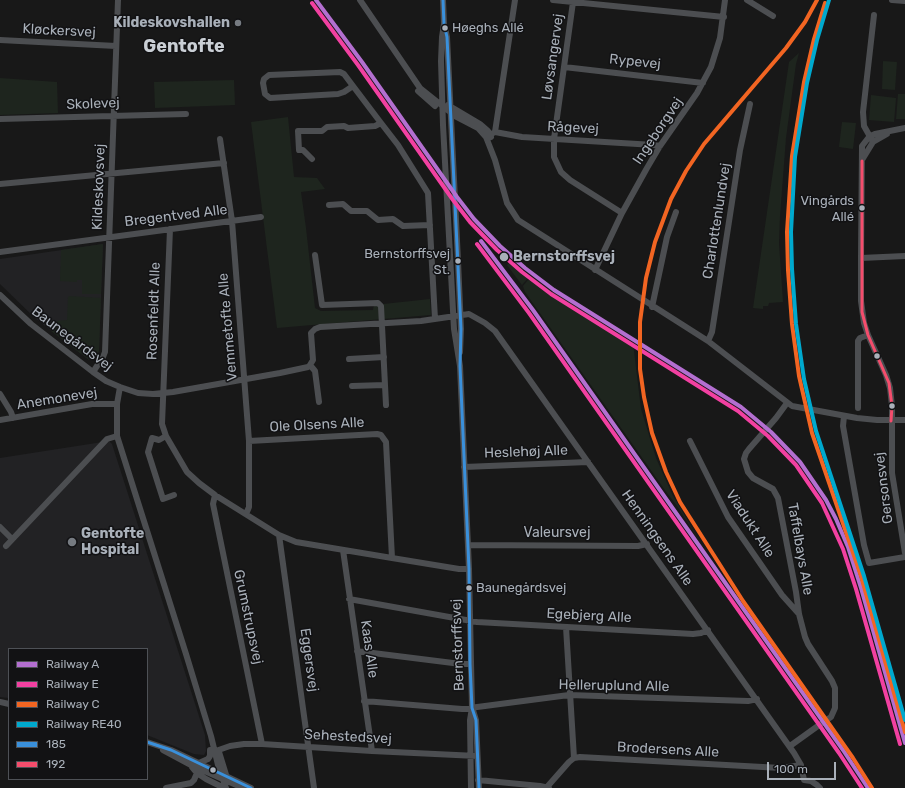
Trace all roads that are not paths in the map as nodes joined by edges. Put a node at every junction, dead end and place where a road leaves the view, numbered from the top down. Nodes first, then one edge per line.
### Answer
1 (118, 0) edge
2 (360, 0) edge
3 (443, 0) edge
4 (515, 0) edge
5 (553, 0) edge
6 (725, 0) edge
7 (747, 0) edge
8 (892, 0) edge
9 (905, 1) edge
10 (573, 2) junction
11 (874, 14) dead end
12 (773, 16) dead end
13 (724, 18) junction
14 (444, 24) junction
15 (0, 40) edge
16 (116, 46) junction
17 (564, 67) junction
18 (414, 80) junction
19 (703, 82) junction
20 (354, 86) junction
21 (443, 104) junction
22 (750, 104) dead end
23 (450, 109) junction
24 (186, 114) dead end
25 (443, 114) junction
26 (113, 115) junction
27 (0, 118) edge
28 (380, 123) junction
29 (905, 128) edge
30 (491, 134) junction
31 (220, 139) dead end
32 (554, 139) junction
33 (871, 139) junction
34 (660, 146) junction
35 (312, 159) dead end
36 (224, 163) junction
37 (111, 173) junction
38 (0, 184) edge
39 (330, 205) dead end
40 (676, 212) dead end
41 (622, 213) junction
42 (261, 217) dead end
43 (232, 221) junction
44 (430, 225) junction
45 (170, 229) junction
46 (109, 237) junction
47 (0, 252) edge
48 (315, 255) dead end
49 (905, 256) edge
50 (861, 258) junction
51 (595, 270) junction
52 (0, 295) edge
53 (652, 306) junction
54 (454, 316) junction
55 (461, 316) junction
56 (435, 319) junction
57 (383, 323) junction
58 (868, 335) junction
59 (708, 341) junction
60 (384, 357) junction
61 (349, 359) dead end
62 (310, 365) junction
63 (460, 366) junction
64 (93, 372) junction
65 (245, 380) junction
66 (385, 385) junction
67 (352, 386) dead end
68 (120, 387) junction
69 (163, 393) junction
70 (0, 394) edge
71 (319, 402) dead end
72 (787, 403) junction
73 (117, 404) junction
74 (386, 405) dead end
75 (858, 408) dead end
76 (844, 416) junction
77 (13, 418) junction
78 (0, 420) edge
79 (905, 420) edge
80 (891, 421) junction
81 (117, 436) junction
82 (166, 436) junction
83 (690, 440) dead end
84 (249, 441) junction
85 (588, 462) junction
86 (464, 467) junction
87 (215, 494) junction
88 (174, 495) dead end
89 (246, 514) junction
90 (0, 527) edge
91 (279, 535) junction
92 (12, 539) junction
93 (646, 544) junction
94 (468, 545) junction
95 (6, 546) dead end
96 (343, 550) junction
97 (905, 553) edge
98 (905, 557) edge
99 (392, 558) junction
100 (469, 570) junction
101 (796, 592) junction
102 (784, 597) junction
103 (349, 599) junction
104 (798, 614) junction
105 (469, 621) junction
106 (566, 627) junction
107 (708, 630) junction
108 (357, 651) junction
109 (470, 664) junction
110 (569, 695) junction
111 (756, 699) junction
112 (364, 701) junction
113 (472, 708) junction
114 (148, 742) edge
115 (262, 744) junction
116 (790, 746) junction
117 (158, 747) junction
118 (309, 747) junction
119 (214, 751) junction
120 (372, 751) junction
121 (470, 756) junction
122 (477, 756) junction
123 (574, 758) junction
124 (199, 763) junction
125 (191, 765) junction
126 (801, 765) junction
127 (197, 773) junction
128 (478, 780) junction
129 (804, 780) junction
130 (225, 782) edge
131 (166, 788) edge
132 (243, 788) edge
133 (251, 788) edge
134 (314, 788) edge
135 (471, 788) edge
136 (479, 788) edge
137 (548, 788) edge
138 (804, 788) edge
139 (820, 788) edge

1 - 16 street, Kildeskovsvej
2 - 18 street
3 - 14 street, Bernstorffsvej
4 - 30 street
5 - 10 street
6 - 13 street, Ingeborgvej
7 - 12 street
8 - 9 street
10 - 13 street
10 - 17 street, Løvsangervej
11 - 33 street
13 - 19 street, Ingeborgvej
14 - 21 street, Bernstorffsvej
14 - 23 street, Bernstorffsvej
15 - 16 street, Kløckersvej
16 - 26 street, Kildeskovsvej
17 - 19 street, Rypevej
17 - 32 street, Løvsangervej
18 - 21 street
18 - 25 street
19 - 34 street, Ingeborgvej
20 - 20 street
20 - 28 street
21 - 23 street
21 - 25 street, Bernstorffsvej
22 - 59 street, Charlottenlundvej
23 - 30 street
23 - 55 street, Bernstorffsvej
24 - 26 street, Skolevej
25 - 54 street, Bernstorffsvej
26 - 27 street, Skolevej
26 - 37 street, Kildeskovsvej
28 - 35 street
28 - 44 street
29 - 33 street
30 - 32 street, Rågevej
30 - 51 street
31 - 36 street, Vemmetofte Alle
32 - 34 street, Rågevej
32 - 41 street, Løvsangervej
33 - 50 street, Gersonsvej
34 - 41 street, Ingeborgvej
36 - 37 street
36 - 43 street, Vemmetofte Alle
37 - 38 street
37 - 46 street, Kildeskovsvej
39 - 44 street
40 - 53 street
41 - 51 street, Ingeborgvej
42 - 43 street, Bregentved Alle
43 - 45 street, Bregentved Alle
43 - 65 street, Vemmetofte Alle
44 - 56 street
45 - 46 street, Bregentved Alle
45 - 69 street, Rosenfeldt Alle
46 - 47 street, Bregentved Alle
46 - 64 street, Kildeskovsvej
48 - 57 street
49 - 50 street
50 - 58 street, Gersonsvej
51 - 53 street
52 - 64 street, Baunegårdsvej
53 - 59 street
54 - 55 street, Henningsens Alle
54 - 56 street, Henningsens Alle
54 - 63 street, Bernstorffsvej
55 - 63 street, Bernstorffsvej
55 - 85 street, Henningsens Alle
56 - 57 street, Henningsens Alle
57 - 60 street
57 - 62 street, Henningsens Alle
58 - 75 street
58 - 80 street, Gersonsvej
59 - 72 street
60 - 61 street
60 - 66 street
62 - 65 street, Baunegårdsvej
62 - 71 street
63 - 86 street, Bernstorffsvej
64 - 68 street, Baunegårdsvej
65 - 69 street, Baunegårdsvej
65 - 84 street, Vemmetofte Alle
66 - 67 street
66 - 74 street
68 - 69 street, Baunegårdsvej
68 - 73 street
69 - 82 street
70 - 77 street
72 - 76 street
72 - 101 street, Taffelbays Alle
73 - 77 street, Anemonevej
73 - 81 street
76 - 80 street
76 - 98 street
77 - 78 street, Anemonevej
79 - 80 street
80 - 97 street, Gersonsvej
81 - 92 street
81 - 119 street
82 - 87 street
82 - 88 street
83 - 102 street, Viadukt Alle
84 - 89 street, Vemmetofte Alle
84 - 99 street, Ole Olsens Alle
85 - 86 street, Heslehøj Alle
85 - 93 street, Henningsens Alle
86 - 94 street, Bernstorffsvej
87 - 89 street
87 - 115 street, Grumstrupsvej
89 - 91 street
90 - 92 street
91 - 96 street
91 - 118 street, Eggersvej
92 - 95 street
93 - 94 street, Valeursvej
93 - 107 street, Henningsens Alle
94 - 100 street, Bernstorffsvej
96 - 99 street
96 - 103 street, Kaas Alle
99 - 100 street
100 - 105 street, Bernstorffsvej
101 - 102 street
101 - 104 street, Taffelbays Alle
102 - 104 street, Viadukt Alle
103 - 105 street, Egebjerg Alle
103 - 108 street, Kaas Alle
104 - 116 street, Taffelbays Alle
105 - 106 street, Egebjerg Alle
105 - 109 street, Bernstorffsvej
106 - 107 street, Egebjerg Alle
106 - 110 street
107 - 111 street, Henningsens Alle
108 - 109 street
108 - 112 street, Kaas Alle
109 - 113 street, Bernstorffsvej
110 - 111 street, Helleruplund Alle
110 - 113 street, Helleruplund Alle
110 - 123 street
111 - 116 street, Henningsens Alle
112 - 113 street, Helleruplund Alle
112 - 120 street, Kaas Alle
113 - 121 street, Bernstorffsvej
113 - 122 street, Bernstorffsvej
114 - 117 street
115 - 118 street, Sehestedsvej
115 - 119 street, Sehestedsvej
116 - 126 street, Henningsens Alle
117 - 124 street
117 - 125 street
118 - 120 street, Sehestedsvej
118 - 134 street, Eggersvej
119 - 124 street
119 - 130 street
120 - 121 street, Sehestedsvej
121 - 122 street, Sehestedsvej
121 - 135 street, Bernstorffsvej
122 - 128 street, Bernstorffsvej
123 - 126 street, Brodersens Alle
123 - 137 street
124 - 130 street
125 - 127 street
125 - 130 street
126 - 129 street, Henningsens Alle
127 - 130 street
127 - 131 street
128 - 136 street, Bernstorffsvej
128 - 137 street
129 - 138 street, Henningsens Alle
129 - 139 street
130 - 132 street
130 - 133 street

